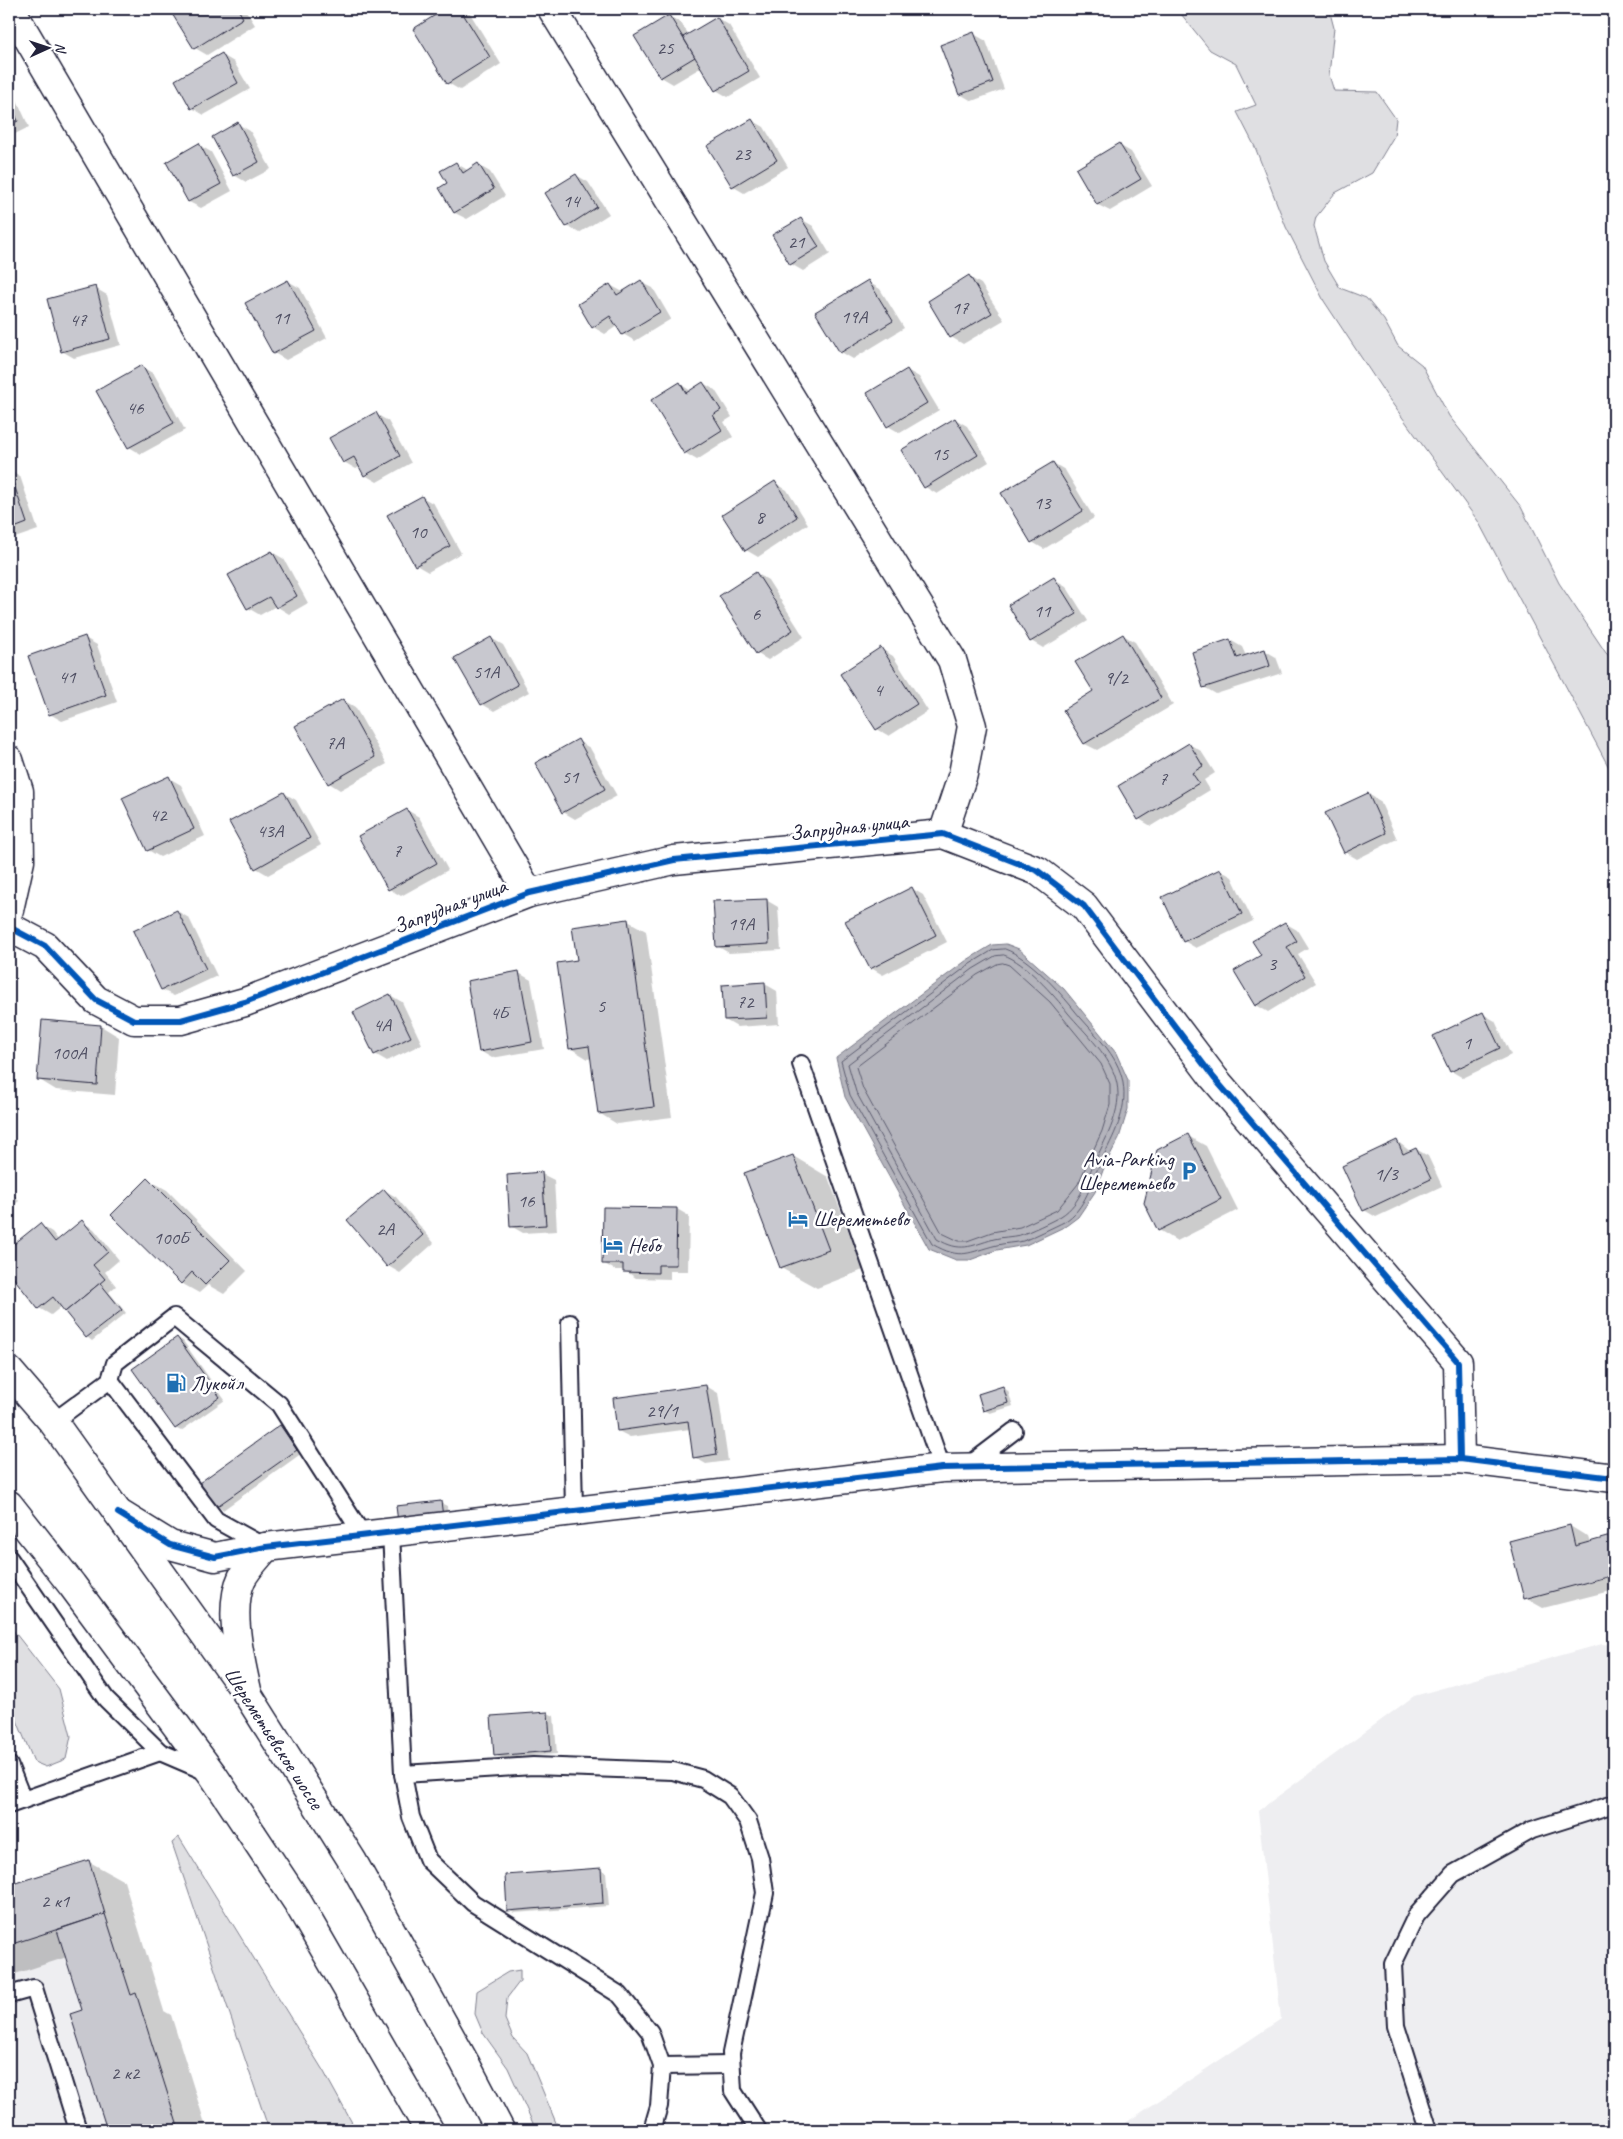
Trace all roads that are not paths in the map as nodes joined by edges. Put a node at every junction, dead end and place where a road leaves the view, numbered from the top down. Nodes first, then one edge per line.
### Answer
1 (11, 9) edge
2 (552, 9) edge
3 (9, 760) edge
4 (943, 834) junction
5 (529, 893) junction
6 (9, 910) edge
7 (9, 927) edge
8 (800, 1064) dead end
9 (570, 1323) dead end
10 (9, 1371) edge
11 (110, 1380) junction
12 (52, 1422) junction
13 (1014, 1431) dead end
14 (1460, 1459) junction
15 (954, 1468) junction
16 (1614, 1478) edge
17 (9, 1505) edge
18 (574, 1510) junction
19 (118, 1513) junction
20 (391, 1533) junction
21 (364, 1537) junction
22 (266, 1547) junction
23 (9, 1558) edge
24 (248, 1695) junction
25 (160, 1752) junction
26 (9, 1765) edge
27 (403, 1774) junction
28 (213, 1775) junction
29 (16, 1803) edge
30 (1614, 1804) edge
31 (9, 1995) edge
32 (662, 2066) junction
33 (731, 2066) junction
34 (78, 2130) edge
35 (429, 2130) edge
36 (500, 2130) edge
37 (652, 2130) edge
38 (758, 2130) edge
39 (1429, 2130) edge

1 - 5 street
2 - 4 street
3 - 6 street
4 - 5 street, Запрудная улица
4 - 14 street
5 - 7 street, Запрудная улица
8 - 15 lane
9 - 18 lane
10 - 12 street, Шереметьевское шоссе
11 - 12 lane
11 - 21 lane
11 - 22 lane
12 - 19 street, Шереметьевское шоссе
13 - 15 lane
14 - 15 street
14 - 16 street
15 - 18 street
17 - 28 street
18 - 20 street
19 - 22 street
19 - 24 street, Шереметьевское шоссе
20 - 21 street
20 - 27 lane
21 - 22 street
22 - 24 street
23 - 25 lane
24 - 36 street, Шереметьевское шоссе
25 - 28 lane
25 - 29 lane
26 - 29 lane
27 - 32 lane
27 - 33 lane
28 - 35 street
30 - 39 lane
31 - 34 lane
32 - 33 lane
32 - 37 lane
33 - 38 lane

